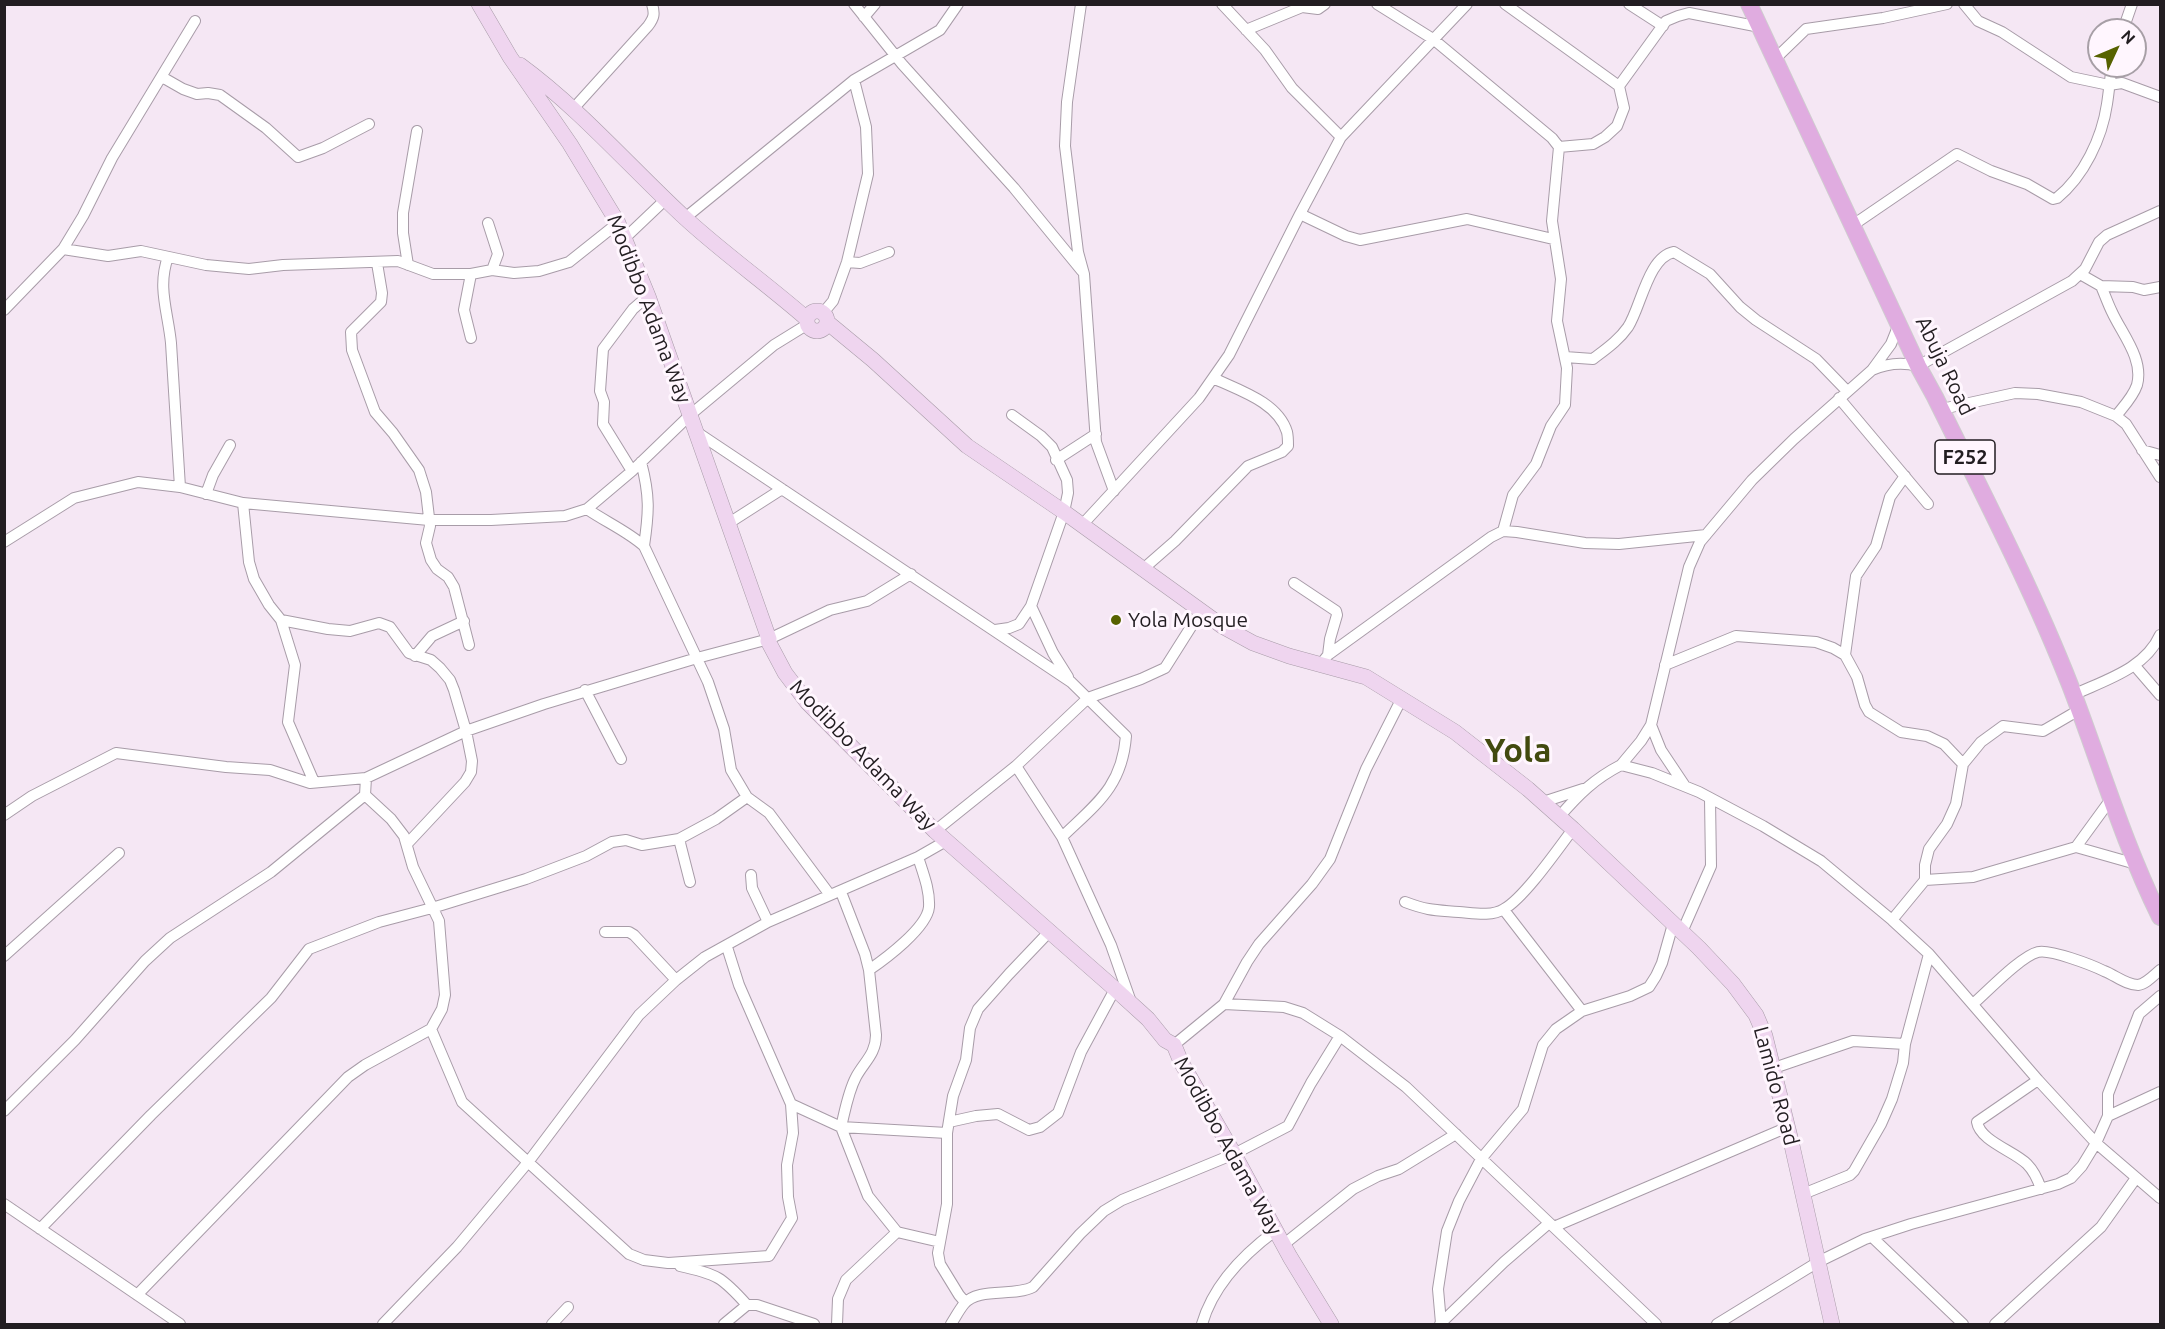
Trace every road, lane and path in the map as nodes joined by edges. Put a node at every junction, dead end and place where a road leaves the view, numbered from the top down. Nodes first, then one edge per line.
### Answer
1 (479, 4) edge
2 (652, 4) edge
3 (854, 4) edge
4 (875, 4) edge
5 (958, 4) edge
6 (1081, 4) edge
7 (1222, 4) edge
8 (1325, 4) edge
9 (1377, 4) edge
10 (1467, 4) edge
11 (1505, 4) edge
12 (1629, 4) edge
13 (1749, 4) edge
14 (1947, 4) edge
15 (1964, 4) edge
16 (864, 17) junction
17 (195, 21) dead end
18 (1663, 26) junction
19 (1760, 27) junction
20 (1246, 30) junction
21 (1433, 39) junction
22 (895, 56) junction
23 (510, 57) junction
24 (1775, 59) junction
25 (162, 76) junction
26 (2110, 78) edge
27 (854, 80) junction
28 (1619, 86) junction
29 (2109, 86) junction
30 (2160, 97) edge
31 (573, 109) junction
32 (369, 124) dead end
33 (417, 132) dead end
34 (1341, 137) junction
35 (1559, 147) junction
36 (666, 199) junction
37 (2160, 211) edge
38 (1299, 214) junction
39 (685, 218) junction
40 (618, 223) junction
41 (488, 224) dead end
42 (1853, 225) junction
43 (625, 238) junction
44 (1553, 239) junction
45 (63, 249) junction
46 (889, 252) dead end
47 (168, 257) junction
48 (847, 262) junction
49 (377, 263) junction
50 (408, 266) junction
51 (492, 270) junction
52 (471, 274) junction
53 (1084, 274) junction
54 (2080, 274) junction
55 (2101, 286) junction
56 (2160, 287) edge
57 (648, 296) junction
58 (4, 310) edge
59 (816, 320) junction
60 (1899, 324) junction
61 (471, 338) dead end
62 (1565, 357) junction
63 (1918, 366) junction
64 (1872, 370) junction
65 (1213, 378) junction
66 (1843, 394) junction
67 (1942, 410) junction
68 (690, 415) junction
69 (1012, 415) dead end
70 (2115, 416) junction
71 (694, 430) junction
72 (1096, 434) junction
73 (230, 445) dead end
74 (2142, 450) junction
75 (2160, 455) edge
76 (1056, 460) junction
77 (640, 462) junction
78 (632, 471) junction
79 (1905, 476) junction
80 (2160, 477) edge
81 (180, 487) junction
82 (782, 489) junction
83 (1114, 491) junction
84 (206, 494) junction
85 (243, 502) junction
86 (1928, 504) dead end
87 (587, 509) junction
88 (1064, 512) junction
89 (429, 520) junction
90 (729, 523) junction
91 (1082, 525) junction
92 (1503, 531) junction
93 (1706, 535) junction
94 (4, 542) edge
95 (644, 546) junction
96 (1143, 569) junction
97 (911, 574) junction
98 (1294, 583) dead end
99 (1031, 606) junction
100 (1201, 611) junction
101 (281, 620) junction
102 (464, 621) junction
103 (995, 630) junction
104 (2160, 635) edge
105 (769, 639) junction
106 (469, 645) dead end
107 (1845, 655) junction
108 (415, 656) junction
109 (697, 658) junction
110 (1324, 660) junction
111 (1665, 665) junction
112 (2135, 666) junction
113 (1071, 682) junction
114 (585, 690) junction
115 (2160, 695) edge
116 (1088, 698) junction
117 (1402, 698) junction
118 (2076, 703) junction
119 (1652, 725) junction
120 (466, 731) junction
121 (621, 759) dead end
122 (1964, 764) junction
123 (1621, 765) junction
124 (1016, 766) junction
125 (366, 778) junction
126 (314, 782) junction
127 (1685, 786) junction
128 (1583, 789) junction
129 (365, 795) junction
130 (747, 797) junction
131 (1710, 799) junction
132 (2110, 799) junction
133 (1543, 802) junction
134 (4, 815) edge
135 (1559, 817) junction
136 (1573, 829) junction
137 (941, 836) junction
138 (1062, 837) junction
139 (679, 839) junction
140 (407, 844) junction
141 (2076, 847) junction
142 (119, 853) dead end
143 (918, 857) junction
144 (2136, 864) junction
145 (752, 875) dead end
146 (1925, 880) junction
147 (690, 882) dead end
148 (835, 893) junction
149 (1405, 902) dead end
150 (432, 908) junction
151 (1504, 910) junction
152 (2160, 917) edge
153 (1892, 920) junction
154 (768, 922) junction
155 (1678, 928) junction
156 (605, 932) dead end
157 (1049, 932) junction
158 (727, 947) junction
159 (1929, 954) junction
160 (4, 956) edge
161 (869, 970) junction
162 (2160, 970) edge
163 (676, 980) junction
164 (1115, 989) junction
165 (2160, 996) edge
166 (1224, 1004) junction
167 (1974, 1004) junction
168 (1132, 1005) junction
169 (1582, 1011) junction
170 (431, 1029) junction
171 (1340, 1036) junction
172 (1905, 1044) junction
173 (1174, 1045) junction
174 (1774, 1068) junction
175 (2038, 1080) junction
176 (2160, 1092) edge
177 (791, 1104) junction
178 (4, 1111) edge
179 (2108, 1116) junction
180 (841, 1127) junction
181 (948, 1127) junction
182 (1788, 1127) junction
183 (1456, 1134) junction
184 (2096, 1143) junction
185 (1234, 1154) junction
186 (1481, 1159) junction
187 (529, 1161) junction
188 (2136, 1178) junction
189 (2041, 1189) junction
190 (1803, 1194) junction
191 (2160, 1198) edge
192 (4, 1204) edge
193 (1548, 1224) junction
194 (40, 1229) junction
195 (1275, 1231) junction
196 (897, 1232) junction
197 (1872, 1237) junction
198 (940, 1242) junction
199 (1283, 1245) junction
200 (1818, 1262) junction
201 (668, 1263) junction
202 (137, 1295) junction
203 (965, 1302) junction
204 (747, 1305) junction
205 (568, 1307) dead end
206 (784, 1319) edge
207 (180, 1324) edge
208 (386, 1324) edge
209 (552, 1324) edge
210 (724, 1324) edge
211 (814, 1324) edge
212 (837, 1324) edge
213 (951, 1324) edge
214 (1202, 1324) edge
215 (1331, 1324) edge
216 (1440, 1324) edge
217 (1656, 1324) edge
218 (1717, 1324) edge
219 (1832, 1324) edge
220 (1963, 1324) edge
221 (1995, 1324) edge

1 - 23 main road, Modibbo Adama Way
2 - 31 street
3 - 16 street
4 - 16 street
5 - 22 street
6 - 53 street
7 - 20 street
8 - 20 street
9 - 21 street
10 - 21 street
11 - 28 street
12 - 18 street
13 - 19 main road, Abuja Road / F252
14 - 24 street
15 - 29 street
16 - 22 street
17 - 25 street
18 - 19 street
18 - 28 street
19 - 24 main road, Abuja Road / F252
20 - 34 street
21 - 34 street
21 - 35 street
22 - 27 street
22 - 53 street
23 - 31 main road
23 - 40 main road, Modibbo Adama Way
24 - 42 main road, Abuja Road / F252
25 - 32 street
25 - 45 street
26 - 29 street
27 - 39 street
27 - 48 street
28 - 35 street
29 - 30 street
29 - 42 street
31 - 36 main road
33 - 50 street
34 - 38 street
35 - 44 street
36 - 39 main road
36 - 43 street
37 - 54 street
38 - 44 street
38 - 65 street
39 - 59 main road
40 - 43 main road, Modibbo Adama Way
40 - 51 street
41 - 51 street
42 - 60 main road, Abuja Road / F252
43 - 57 main road, Modibbo Adama Way
44 - 62 street
45 - 47 street
45 - 58 street
46 - 48 street
47 - 49 street
47 - 81 street
48 - 59 street
49 - 50 street
49 - 89 street
50 - 52 street
51 - 52 street
52 - 61 street
53 - 72 street
54 - 55 street
54 - 63 street
55 - 56 street
55 - 70 street
57 - 68 main road, Modibbo Adama Way
57 - 78 street
59 - 68 street
59 - 88 main road, Lamido Road
60 - 63 main road, Abuja Road / F252
60 - 64 street
62 - 66 street
62 - 92 street
63 - 64 street
63 - 67 main road, Abuja Road / F252
64 - 66 street
65 - 83 street
65 - 96 street
66 - 79 street
66 - 93 street
67 - 70 street
67 - 118 main road, Abuja Road / F252
68 - 71 main road, Modibbo Adama Way
68 - 77 street
69 - 76 street
70 - 74 street
71 - 82 street
71 - 90 main road, Modibbo Adama Way
72 - 76 street
72 - 83 street
73 - 84 street
74 - 75 street
74 - 80 street
76 - 88 street
77 - 78 street
77 - 95 street
78 - 87 street
79 - 86 street
79 - 107 street
81 - 84 street
81 - 94 street
82 - 90 street
82 - 97 street
83 - 91 street
84 - 85 street
85 - 89 street
85 - 101 street
87 - 89 street
87 - 95 street
88 - 91 main road, Lamido Road
88 - 99 street
89 - 102 street
90 - 105 main road, Modibbo Adama Way
91 - 96 main road, Lamido Road
92 - 93 street
92 - 110 street
93 - 111 street
95 - 109 street
96 - 100 main road, Lamido Road
97 - 103 street
97 - 105 street
98 - 110 street
99 - 103 street
99 - 113 street
100 - 110 main road, Lamido Road
100 - 116 street
101 - 108 street
101 - 126 street
102 - 106 street
102 - 108 street
103 - 113 street
104 - 112 street
105 - 109 street
105 - 137 main road, Modibbo Adama Way
107 - 111 street
107 - 122 street
108 - 120 street
109 - 114 street
109 - 130 street
110 - 117 main road, Lamido Road
111 - 119 street
112 - 115 street
112 - 118 street
113 - 116 street
114 - 120 street
114 - 121 street
116 - 124 street
116 - 138 street
117 - 133 main road, Lamido Road
117 - 166 street
118 - 122 street
118 - 132 main road, Abuja Road / F252
119 - 123 street
119 - 127 street
120 - 125 street
120 - 140 street
122 - 146 street
123 - 127 street
123 - 128 street
124 - 137 street
124 - 138 street
125 - 126 street
125 - 129 street
126 - 134 street
127 - 131 street
128 - 133 street
128 - 135 street
129 - 140 street
129 - 178 street
130 - 139 street
130 - 148 street
131 - 153 street
131 - 155 street
132 - 141 street
132 - 144 main road, Abuja Road / F252
133 - 135 main road, Lamido Road
135 - 136 main road, Lamido Road
136 - 151 street
136 - 155 main road, Lamido Road
137 - 143 street
137 - 157 main road, Modibbo Adama Way
138 - 168 street
139 - 147 street
139 - 150 street
140 - 150 street
141 - 144 street
141 - 146 street
142 - 160 street
143 - 148 street
143 - 161 street
144 - 152 main road, Abuja Road / F252
145 - 154 street
146 - 153 street
148 - 154 street
148 - 161 street
149 - 151 street
150 - 170 street
150 - 194 street
151 - 169 street
153 - 159 street
154 - 158 street
155 - 169 street
155 - 174 main road, Lamido Road
156 - 163 street
157 - 164 main road, Modibbo Adama Way
157 - 181 street
158 - 163 street
158 - 177 street
159 - 167 street
159 - 172 street
161 - 180 street
162 - 167 street
163 - 187 street
164 - 168 main road, Modibbo Adama Way
164 - 181 street
165 - 179 street
166 - 171 street
166 - 173 street
167 - 175 street
168 - 173 main road, Modibbo Adama Way
169 - 186 street
170 - 187 street
170 - 202 street
171 - 183 street
171 - 185 street
172 - 174 street
172 - 190 street
173 - 185 main road, Modibbo Adama Way
174 - 182 main road, Lamido Road
175 - 184 street
175 - 189 street
176 - 179 street
177 - 180 street
177 - 201 street
179 - 184 street
180 - 181 street
180 - 196 street
181 - 198 street
182 - 190 main road, Lamido Road
182 - 193 street
183 - 186 street
183 - 199 street
184 - 188 street
184 - 189 street
185 - 195 main road, Modibbo Adama Way
185 - 203 street
186 - 193 street
186 - 216 street
187 - 201 street
187 - 208 street
188 - 191 street
188 - 221 street
189 - 197 street
190 - 200 main road, Lamido Road
192 - 194 street
193 - 216 street
193 - 217 street
194 - 202 street
195 - 199 main road, Modibbo Adama Way
195 - 214 street
196 - 198 street
196 - 212 street
197 - 200 street
197 - 220 street
198 - 203 street
199 - 215 main road, Modibbo Adama Way
200 - 218 street
200 - 219 main road, Lamido Road
201 - 204 street
202 - 207 street
203 - 213 street
204 - 206 street
204 - 210 street
205 - 209 street
206 - 211 street

